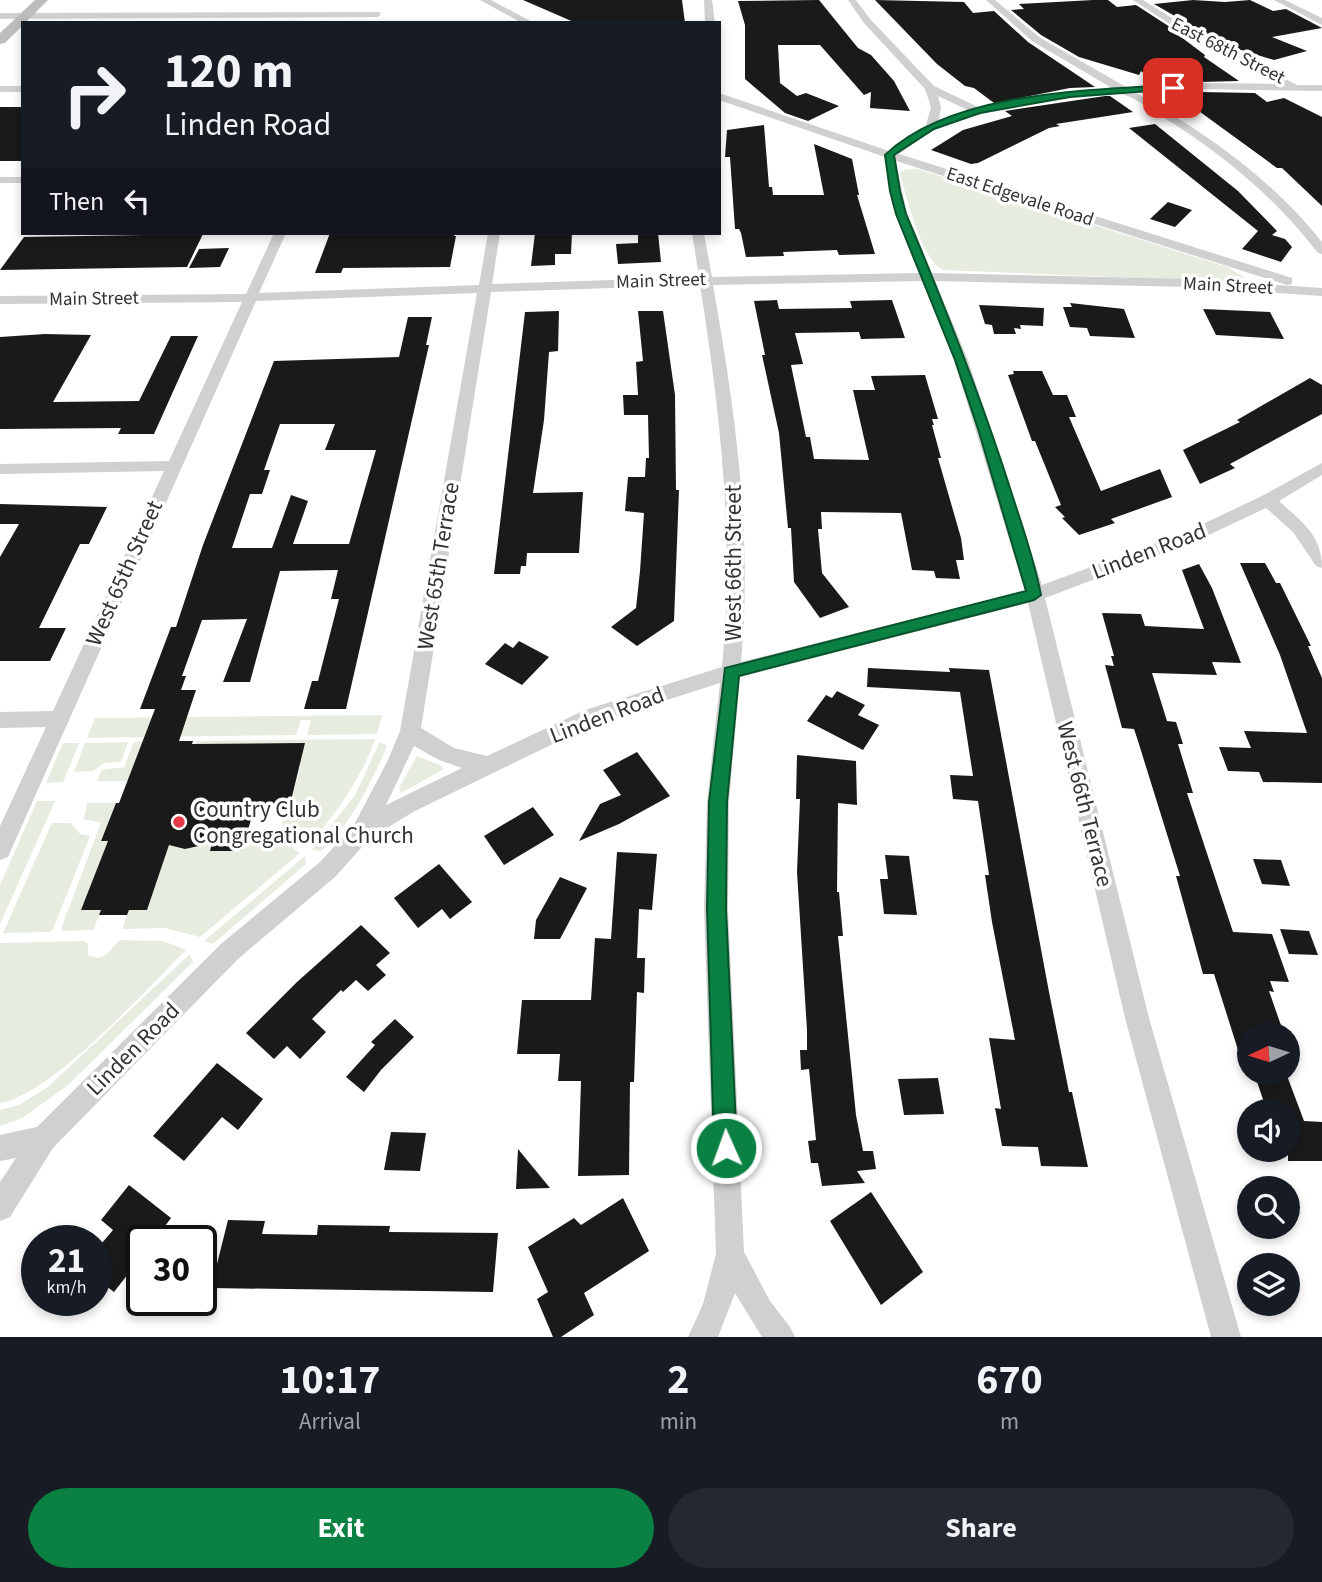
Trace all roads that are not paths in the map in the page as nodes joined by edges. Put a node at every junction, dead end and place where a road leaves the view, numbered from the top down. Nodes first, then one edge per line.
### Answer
1 (42, 0) edge
2 (484, 0) edge
3 (708, 0) edge
4 (852, 0) edge
5 (990, 0) edge
6 (1137, 0) edge
7 (1278, 0) edge
8 (377, 14) edge
9 (0, 16) edge
10 (25, 16) junction
11 (526, 21) edge
12 (710, 21) edge
13 (1322, 22) edge
14 (0, 40) edge
15 (930, 88) junction
16 (1301, 88) junction
17 (1322, 88) edge
18 (0, 89) edge
19 (21, 89) edge
20 (1123, 89) junction
21 (721, 97) edge
22 (1322, 97) edge
23 (978, 111) junction
24 (931, 127) junction
25 (890, 155) junction
26 (0, 180) edge
27 (21, 180) edge
28 (279, 235) edge
29 (494, 235) edge
30 (698, 235) edge
31 (1322, 250) edge
32 (927, 276) junction
33 (705, 279) junction
34 (484, 289) junction
35 (1322, 292) edge
36 (252, 297) junction
37 (0, 300) edge
38 (172, 466) junction
39 (1322, 468) edge
40 (0, 469) edge
41 (1268, 500) junction
42 (1322, 562) edge
43 (1034, 595) junction
44 (731, 672) junction
45 (57, 719) junction
46 (0, 720) edge
47 (410, 731) junction
48 (488, 765) junction
49 (360, 833) junction
50 (0, 850) edge
51 (44, 1139) junction
52 (0, 1148) edge
53 (0, 1207) edge
54 (730, 1254) junction
55 (703, 1337) edge
56 (780, 1337) edge
57 (1226, 1337) edge

1 - 10 main road
2 - 11 street
3 - 12 street
4 - 15 street
5 - 20 street
6 - 16 street, East 68th Street
7 - 13 street
8 - 10 street
9 - 10 street
10 - 14 main road
15 - 23 street
15 - 24 street
16 - 17 street
16 - 20 street
16 - 22 street, East 68th Street
18 - 19 street
20 - 23 street
20 - 31 street
21 - 25 street, East Edgevale Road
23 - 24 street
24 - 25 street
25 - 32 street, West 66th Terrace
25 - 35 street, East Edgevale Road
26 - 27 street
28 - 36 street, West 65th Street
29 - 34 street, West 65th Terrace
30 - 33 street, West 66th Street
32 - 33 street, Main Street
32 - 35 street, Main Street
32 - 43 street, West 66th Terrace
33 - 34 street, Main Street
33 - 44 street, West 66th Street
34 - 36 street, Main Street
34 - 47 street, West 65th Terrace
36 - 37 street, Main Street
36 - 38 street, West 65th Street
38 - 40 street
38 - 45 street, West 65th Street
39 - 41 street, Linden Road
41 - 42 street
41 - 43 street, Linden Road
43 - 44 street, Linden Road
43 - 57 street, West 66th Terrace
44 - 48 street, Linden Road
44 - 54 street, West 66th Street
45 - 46 street
45 - 50 street, West 65th Street
47 - 48 street
47 - 49 street, West 65th Terrace
48 - 49 street, Linden Road
49 - 51 street, Linden Road
51 - 52 street
51 - 53 street
54 - 55 street
54 - 56 street, West 66th Street

